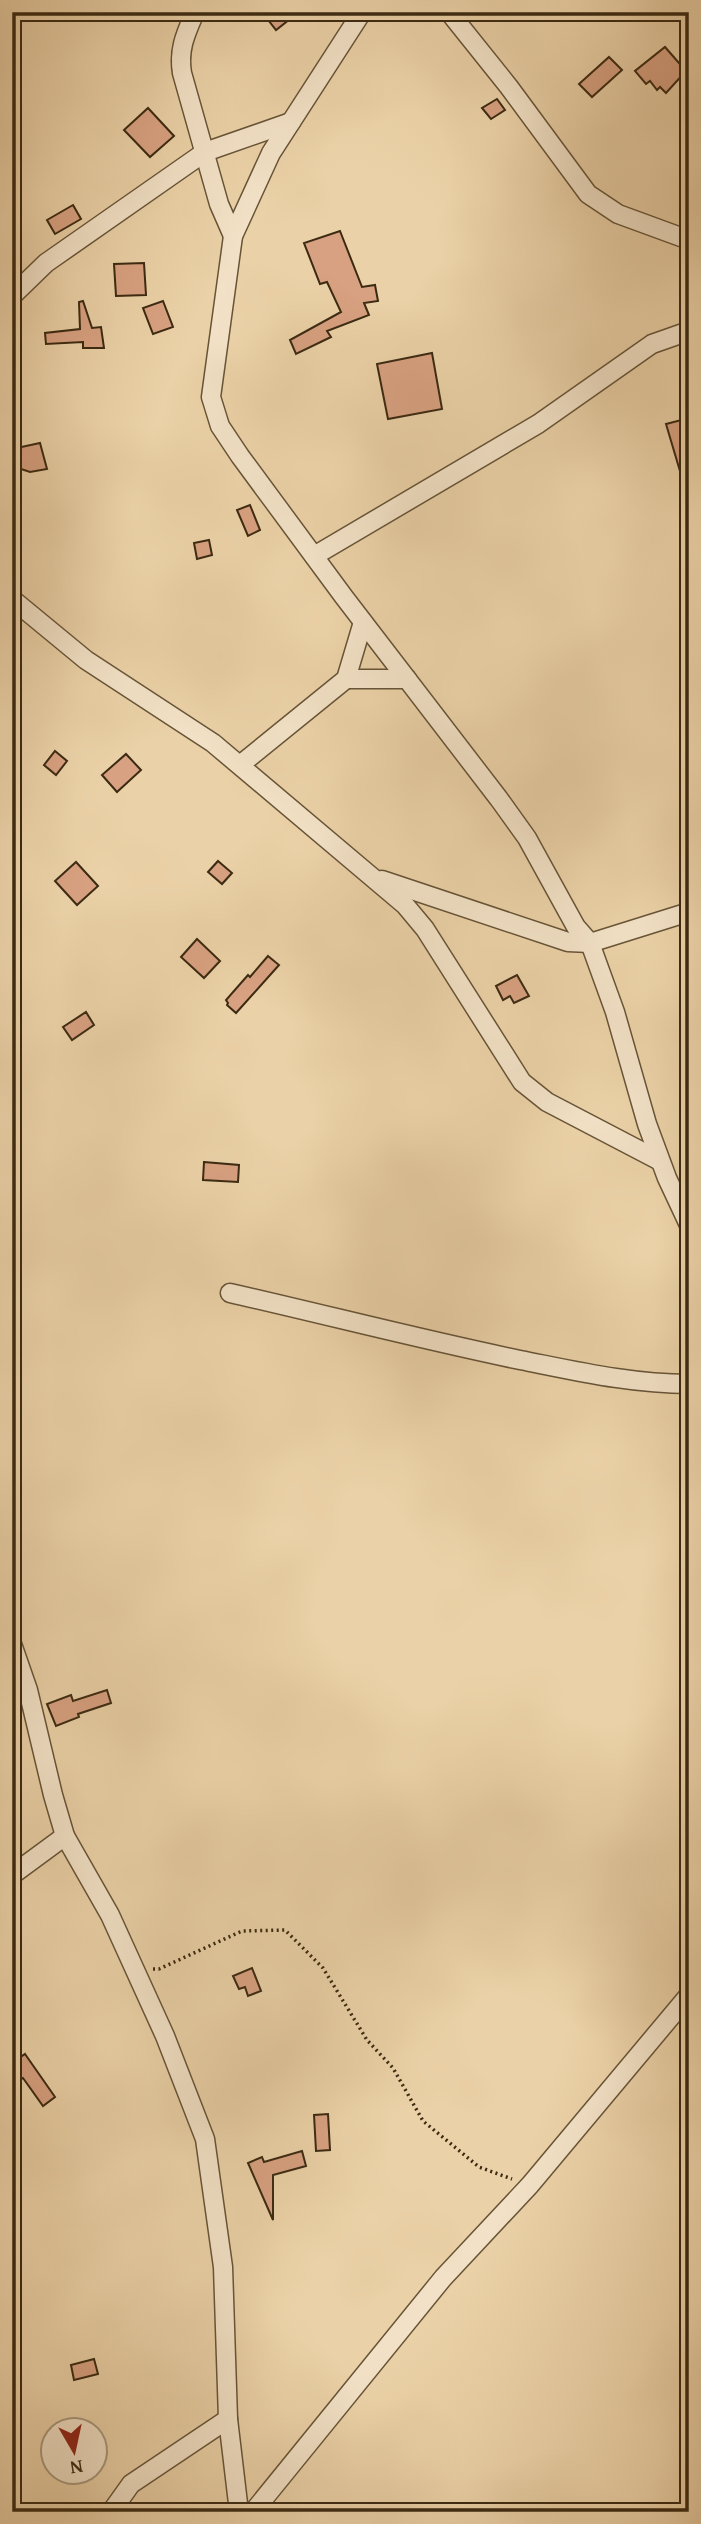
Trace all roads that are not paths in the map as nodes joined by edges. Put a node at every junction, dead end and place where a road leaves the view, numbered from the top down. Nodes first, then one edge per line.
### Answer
1 (195, 12) edge
2 (362, 12) edge
3 (449, 12) edge
4 (290, 122) junction
5 (205, 152) junction
6 (233, 236) junction
7 (689, 240) edge
8 (12, 296) edge
9 (689, 331) edge
10 (314, 556) junction
11 (12, 599) edge
12 (363, 622) junction
13 (346, 679) junction
14 (407, 679) junction
15 (240, 765) junction
16 (375, 878) junction
17 (689, 912) edge
18 (590, 943) junction
19 (660, 1161) junction
20 (689, 1225) edge
21 (230, 1293) dead end
22 (689, 1384) edge
23 (12, 1644) edge
24 (65, 1836) junction
25 (12, 1875) edge
26 (689, 1995) edge
27 (228, 2419) junction
28 (111, 2512) edge
29 (239, 2512) edge
30 (253, 2512) edge

1 - 5 street
2 - 4 street
3 - 7 street
4 - 5 street
4 - 6 street
5 - 6 street
5 - 8 street
6 - 10 street
9 - 10 street
10 - 12 street
11 - 15 street
12 - 13 street
12 - 14 street
13 - 14 street
13 - 15 street
14 - 18 street
15 - 16 street
16 - 18 street
16 - 19 street
17 - 18 street
18 - 19 street
19 - 20 street
21 - 22 street
23 - 24 street
24 - 25 street
24 - 27 street
26 - 30 street
27 - 28 street
27 - 29 street

